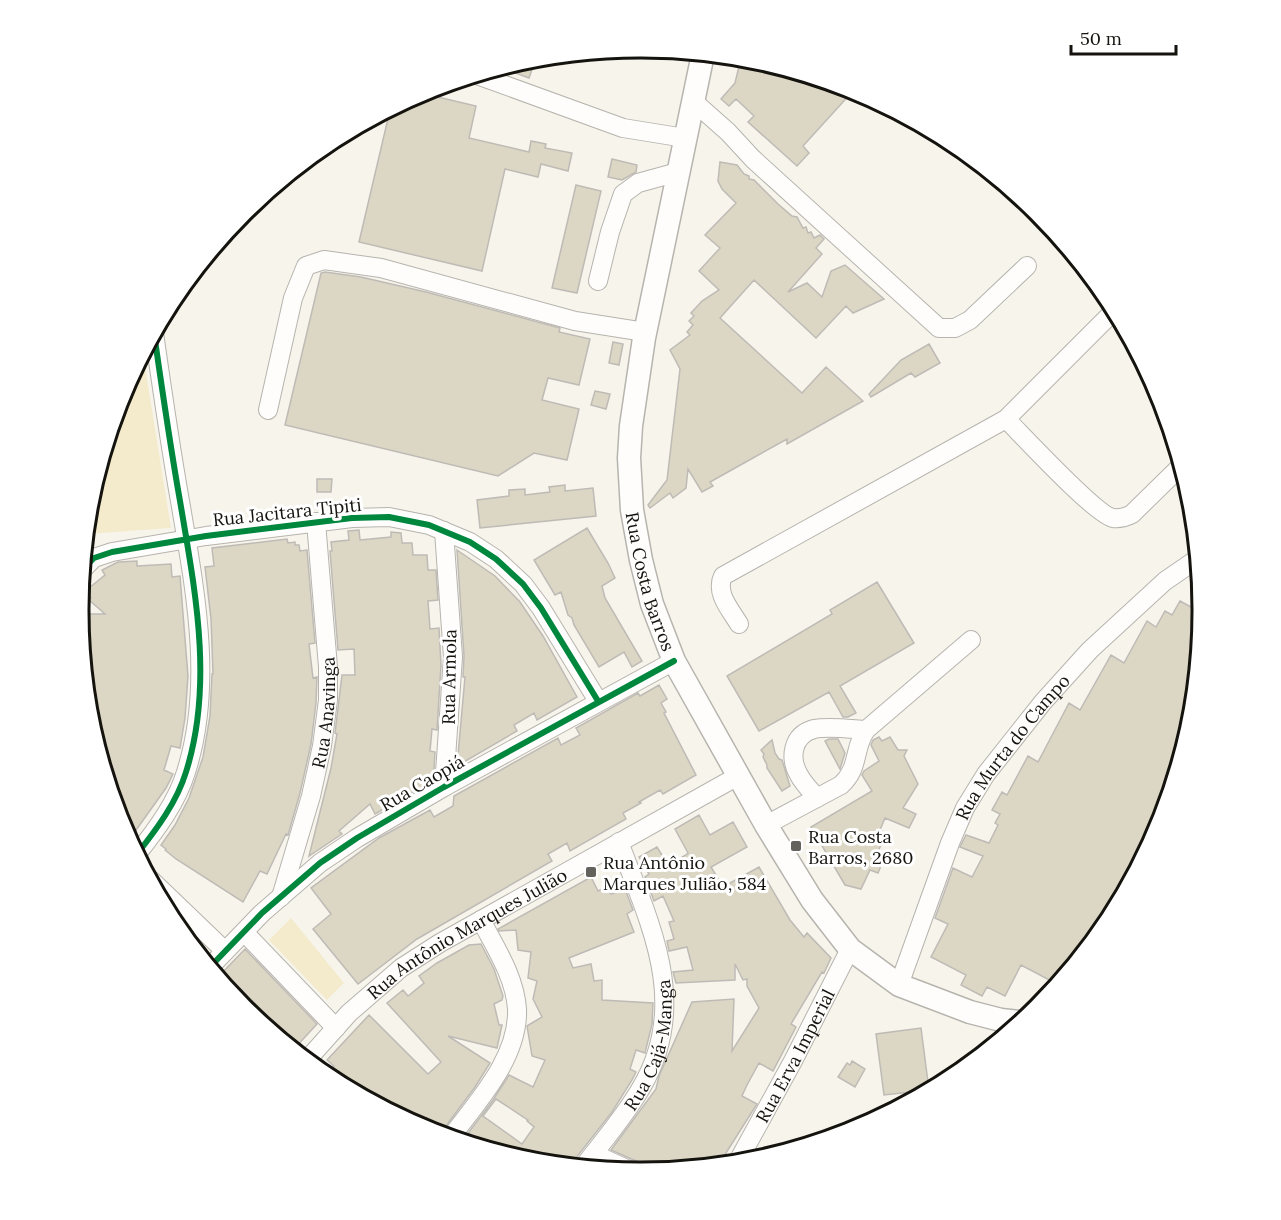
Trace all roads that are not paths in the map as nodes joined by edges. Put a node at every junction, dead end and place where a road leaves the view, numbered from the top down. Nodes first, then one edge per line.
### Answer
1 (701, 62) edge
2 (492, 79) edge
3 (693, 101) junction
4 (685, 138) junction
5 (678, 172) junction
6 (1027, 266) dead end
7 (598, 281) dead end
8 (1107, 317) edge
9 (645, 332) junction
10 (156, 347) edge
11 (268, 410) dead end
12 (1006, 419) junction
13 (1174, 472) edge
14 (316, 522) junction
15 (444, 531) junction
16 (187, 539) junction
17 (92, 560) edge
18 (1190, 564) edge
19 (739, 624) dead end
20 (971, 640) dead end
21 (674, 661) junction
22 (598, 701) junction
23 (866, 730) junction
24 (738, 776) junction
25 (444, 787) junction
26 (817, 798) junction
27 (766, 825) junction
28 (619, 842) junction
29 (143, 847) edge
30 (281, 897) junction
31 (172, 900) edge
32 (481, 920) junction
33 (244, 932) junction
34 (850, 949) junction
35 (225, 951) junction
36 (215, 961) edge
37 (898, 985) junction
38 (1008, 1021) edge
39 (336, 1028) junction
40 (313, 1054) edge
41 (456, 1130) edge
42 (743, 1152) edge
43 (590, 1159) edge

1 - 3 main road, Rua Costa Barros
2 - 4 street
3 - 4 main road, Rua Costa Barros
3 - 6 street
4 - 5 main road, Rua Costa Barros
5 - 7 street
5 - 9 main road, Rua Costa Barros
8 - 12 street
9 - 11 street
9 - 21 main road, Rua Costa Barros
10 - 16 street
12 - 13 street
12 - 19 street
14 - 15 street, Rua Jacitara Tipiti
14 - 16 street, Rua Jacitara Tipiti
14 - 30 street, Rua Anavinga
15 - 22 street, Rua Jacitara Tipiti
15 - 25 street, Rua Armola
16 - 17 street, Rua Jacitara Tipiti
16 - 29 street
18 - 37 street, Rua Murta do Campo
20 - 23 street
21 - 22 street, Rua Caopiá
21 - 24 main road, Rua Costa Barros
22 - 25 street, Rua Caopiá
23 - 26 street
23 - 26 street
24 - 27 main road, Rua Costa Barros
24 - 28 street, Rua Antônio Marques Julião
25 - 30 street, Rua Caopiá
26 - 27 street
27 - 34 main road, Rua Costa Barros
28 - 32 street, Rua Antônio Marques Julião
28 - 43 street, Rua Cajá-Manga
30 - 33 street, Rua Caopiá
31 - 35 street
32 - 39 street, Rua Antônio Marques Julião
32 - 41 street
33 - 35 street, Rua Caopiá
33 - 39 street
34 - 37 main road, Rua Costa Barros
34 - 42 street, Rua Erva Imperial
35 - 36 street, Rua Caopiá
37 - 38 main road, Rua Costa Barros
39 - 40 street, Rua Antônio Marques Julião

